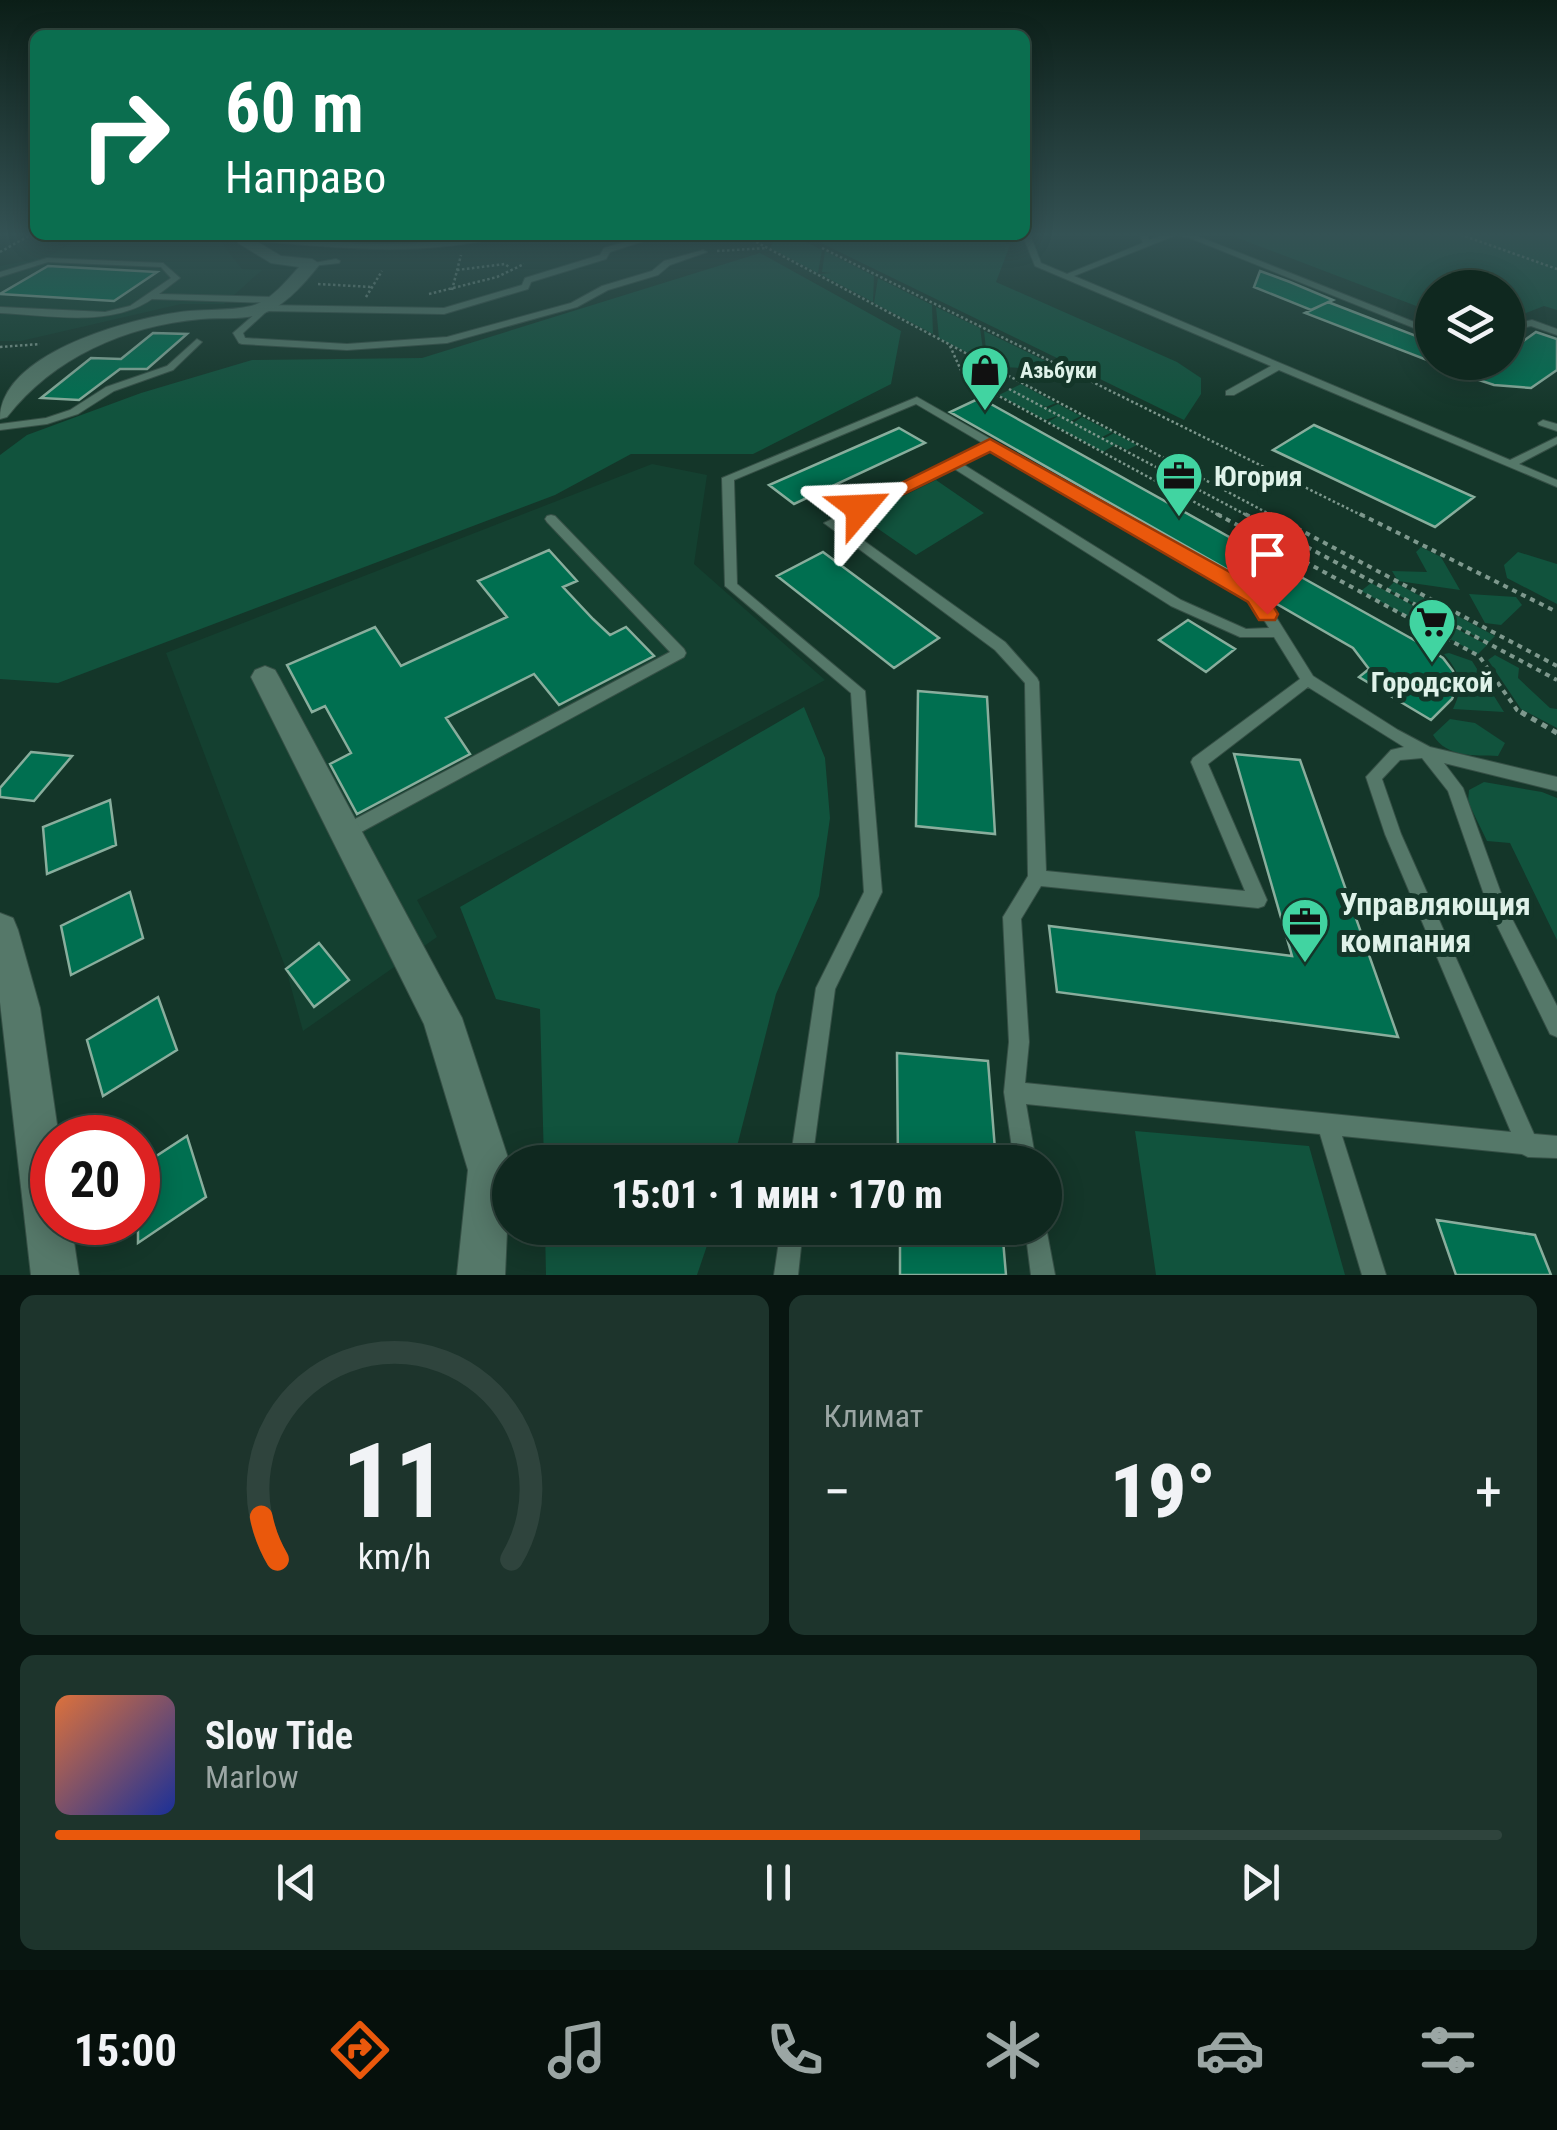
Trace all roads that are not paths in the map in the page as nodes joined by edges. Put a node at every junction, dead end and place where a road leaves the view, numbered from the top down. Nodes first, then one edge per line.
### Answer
1 (157, 292) edge
2 (282, 292) edge
3 (506, 292) edge
4 (597, 292) edge
5 (1103, 292) edge
6 (1333, 292) edge
7 (152, 296) junction
8 (270, 304) junction
9 (0, 310) edge
10 (1415, 325) edge
11 (1525, 325) edge
12 (1557, 332) edge
13 (197, 342) dead end
14 (1280, 366) junction
15 (1230, 394) dead end
16 (0, 413) edge
17 (1543, 422) dead end
18 (0, 427) edge
19 (1557, 428) edge
20 (1557, 440) edge
21 (990, 444) junction
22 (952, 464) junction
23 (1511, 464) junction
24 (1557, 484) edge
25 (551, 519) dead end
26 (1278, 632) junction
27 (266, 677) dead end
28 (1308, 680) junction
29 (1426, 752) junction
30 (1557, 784) edge
31 (346, 832) junction
32 (1037, 878) junction
33 (0, 930) edge
34 (1557, 1027) edge
35 (1014, 1092) junction
36 (1328, 1126) junction
37 (803, 1145) edge
38 (1022, 1145) edge
39 (1528, 1146) junction
40 (1557, 1147) edge
41 (790, 1245) edge
42 (1039, 1245) edge
43 (56, 1275) edge
44 (481, 1275) edge
45 (786, 1275) edge
46 (1044, 1275) edge
47 (1374, 1275) edge

1 - 7 lane
2 - 8 street
3 - 8 lane
4 - 8 lane
5 - 14 lane
6 - 10 lane
7 - 8 lane
7 - 9 lane
8 - 16 street
11 - 12 lane
13 - 18 lane
14 - 15 lane
14 - 23 lane
17 - 19 lane
20 - 23 lane
21 - 22 lane
21 - 26 lane
21 - 37 lane
22 - 26 lane
22 - 32 lane
23 - 24 lane
25 - 31 lane
26 - 28 lane
27 - 31 street
28 - 29 lane
28 - 32 lane
29 - 30 lane
29 - 34 lane
29 - 39 lane
31 - 44 street
32 - 35 lane
33 - 43 street
35 - 36 lane
35 - 38 lane
36 - 39 lane
36 - 47 lane
39 - 40 lane
41 - 45 lane
42 - 46 lane

